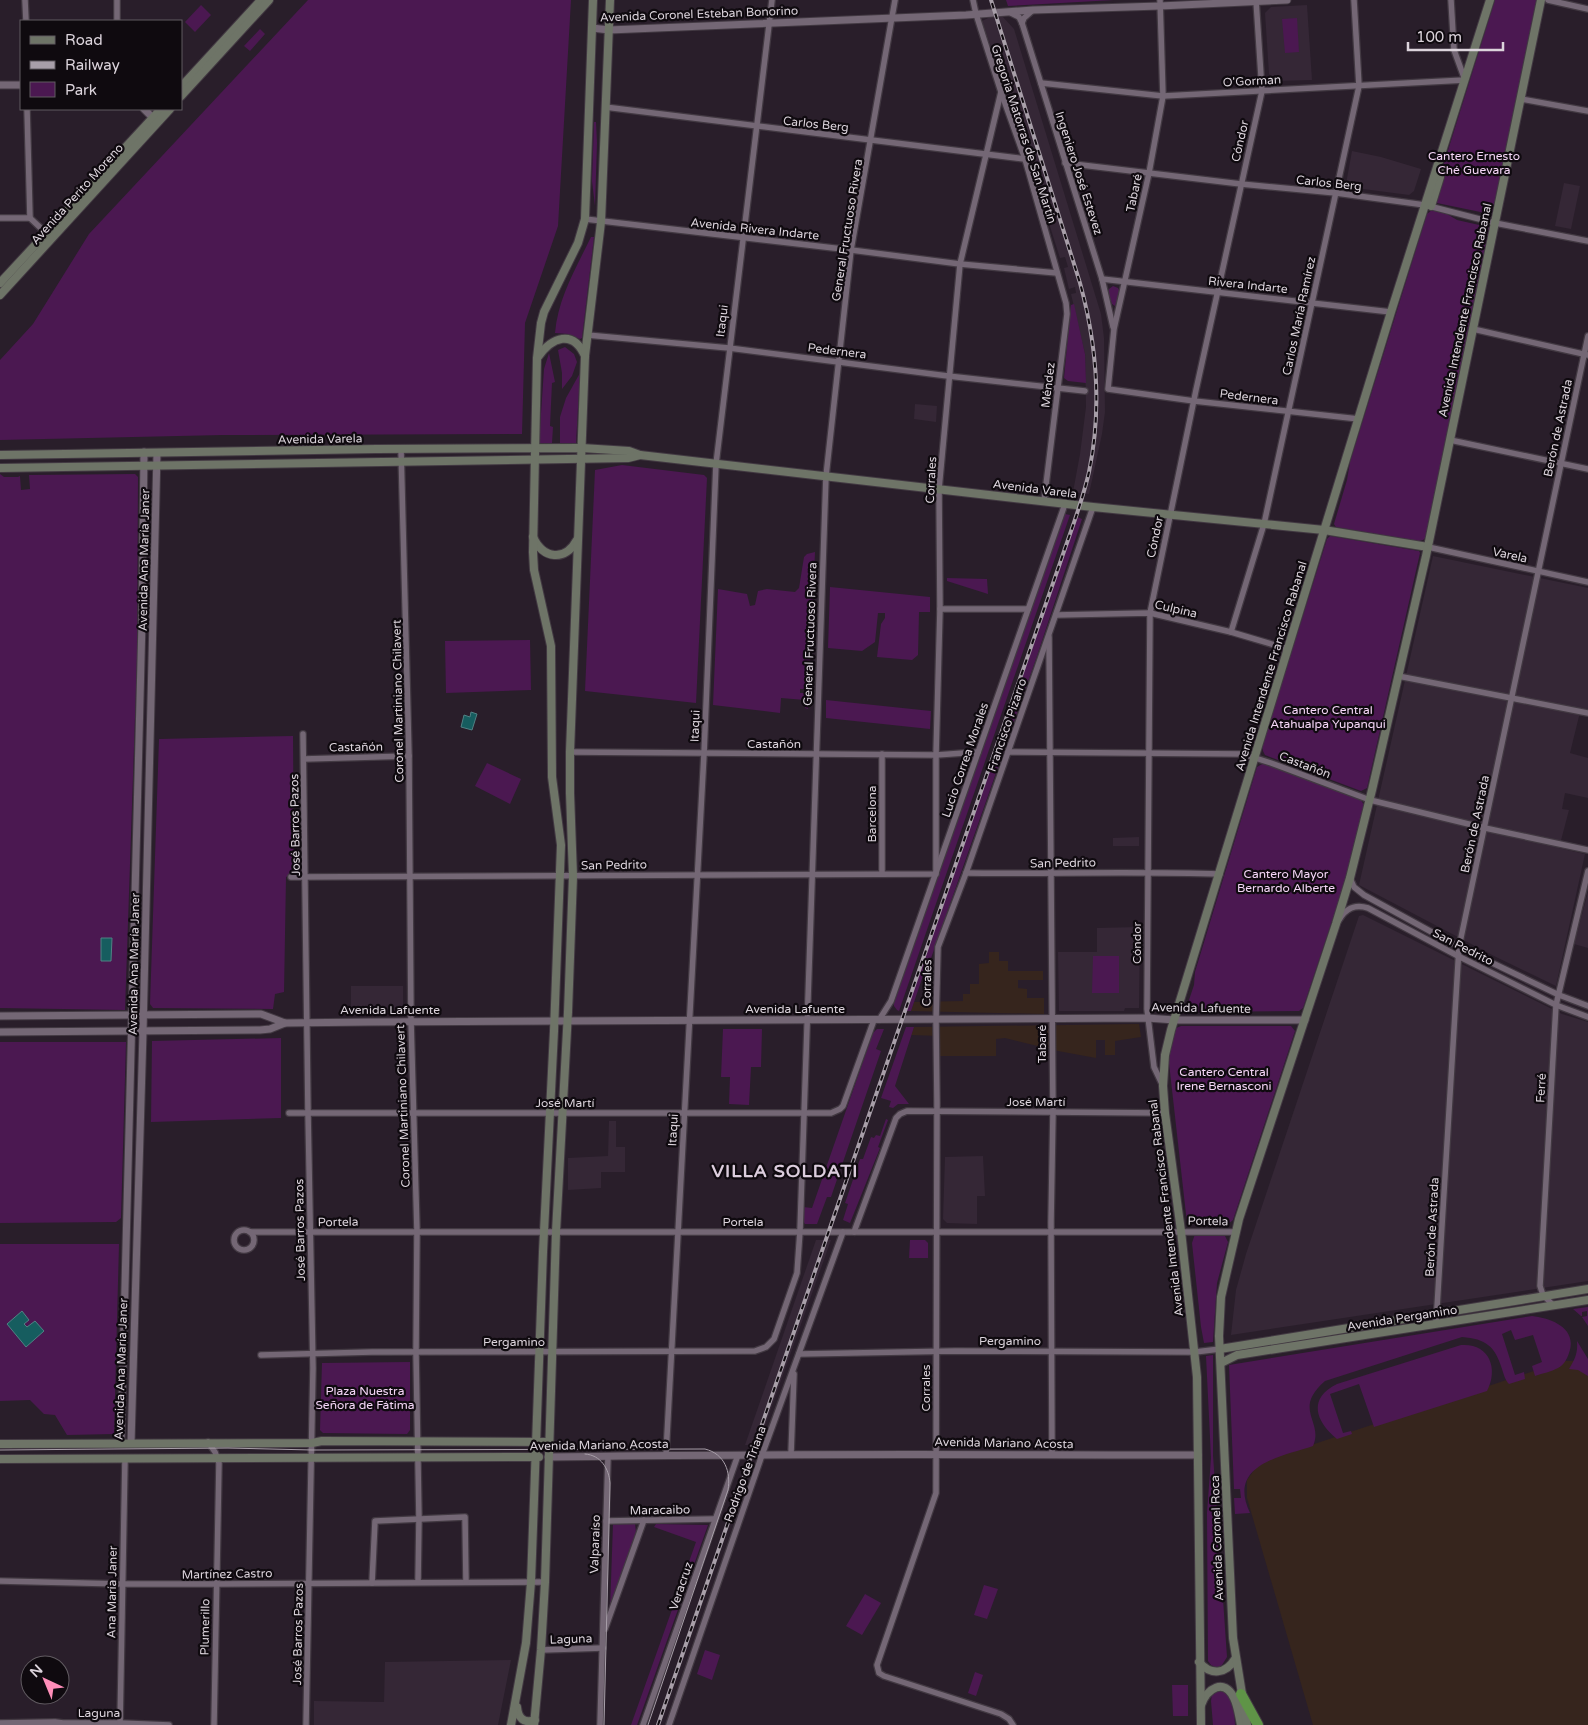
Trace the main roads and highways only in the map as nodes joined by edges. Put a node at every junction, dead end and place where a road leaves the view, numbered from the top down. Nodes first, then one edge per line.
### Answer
1 (261, 0) edge
2 (269, 0) edge
3 (593, 0) edge
4 (610, 0) edge
5 (1490, 0) edge
6 (1542, 0) edge
7 (182, 86) edge
8 (182, 95) edge
9 (160, 110) edge
10 (169, 110) edge
11 (155, 120) junction
12 (0, 283) edge
13 (0, 295) edge
14 (585, 356) junction
15 (537, 358) junction
16 (582, 448) junction
17 (535, 449) junction
18 (292, 450) junction
19 (0, 455) edge
20 (640, 455) junction
21 (582, 458) junction
22 (535, 460) junction
23 (292, 464) junction
24 (0, 468) edge
25 (1324, 530) junction
26 (578, 533) junction
27 (532, 535) junction
28 (1428, 547) junction
29 (1588, 1289) edge
30 (1588, 1300) edge
31 (1220, 1349) junction
32 (1195, 1352) joint
33 (1221, 1363) junction
34 (536, 1442) junction
35 (549, 1442) junction
36 (121, 1443) junction
37 (131, 1443) junction
38 (0, 1444) edge
39 (536, 1457) junction
40 (548, 1457) junction
41 (0, 1459) edge
42 (125, 1459) junction
43 (1235, 1659) junction
44 (1200, 1662) junction
45 (1241, 1694) junction
46 (516, 1700) junction
47 (1200, 1710) junction
48 (535, 1723) edge
49 (511, 1725) edge
50 (1201, 1725) edge
51 (1241, 1725) edge
52 (1247, 1725) edge
53 (1258, 1725) edge

1 - 7 main road
2 - 8 main road
3 - 15 main road
4 - 14 main road
5 - 25 main road, Avenida Intendente Francisco Rabanal
6 - 28 main road, Avenida Intendente Francisco Rabanal
9 - 11 main road, Avenida Perito Moreno
10 - 11 main road, Avenida Perito Moreno
11 - 12 main road, Avenida Perito Moreno
11 - 13 main road, Avenida Perito Moreno
14 - 15 main road
14 - 16 main road
15 - 17 main road
16 - 17 main road, Avenida Varela
16 - 20 main road, Avenida Varela
16 - 21 main road
17 - 18 main road, Avenida Varela
17 - 22 main road
18 - 19 main road, Avenida Varela
18 - 23 main road
20 - 21 main road, Avenida Varela
20 - 25 main road, Avenida Varela
21 - 22 main road, Avenida Varela
21 - 26 main road
22 - 23 main road, Avenida Varela
22 - 27 main road
23 - 24 main road, Avenida Varela
25 - 28 main road, Avenida Varela
25 - 32 main road, Avenida Intendente Francisco Rabanal
26 - 27 main road
26 - 35 main road
27 - 34 main road
28 - 31 main road, Avenida Intendente Francisco Rabanal
29 - 31 main road, Avenida Pergamino
30 - 33 main road, Avenida Pergamino
31 - 33 main road, Avenida Coronel Roca
32 - 44 main road, Avenida Coronel Roca
33 - 43 main road, Avenida Coronel Roca
34 - 35 main road, Avenida Mariano Acosta
34 - 37 main road, Avenida Mariano Acosta
34 - 39 main road
35 - 40 main road
36 - 37 main road, Avenida Mariano Acosta
36 - 38 main road, Avenida Mariano Acosta
36 - 42 main road, Avenida Ana María Janer
37 - 42 main road, Avenida Ana María Janer
39 - 40 main road, Avenida Mariano Acosta
39 - 42 main road, Avenida Mariano Acosta
39 - 46 main road
40 - 48 main road
41 - 42 main road, Avenida Mariano Acosta
43 - 44 main road
43 - 45 main road, Avenida Coronel Roca
44 - 47 main road, Avenida Coronel Roca
45 - 52 main road, Avenida Coronel Roca
45 - 53 highway
46 - 48 main road
46 - 49 main road
47 - 50 main road, Avenida Coronel Roca
47 - 51 main road

